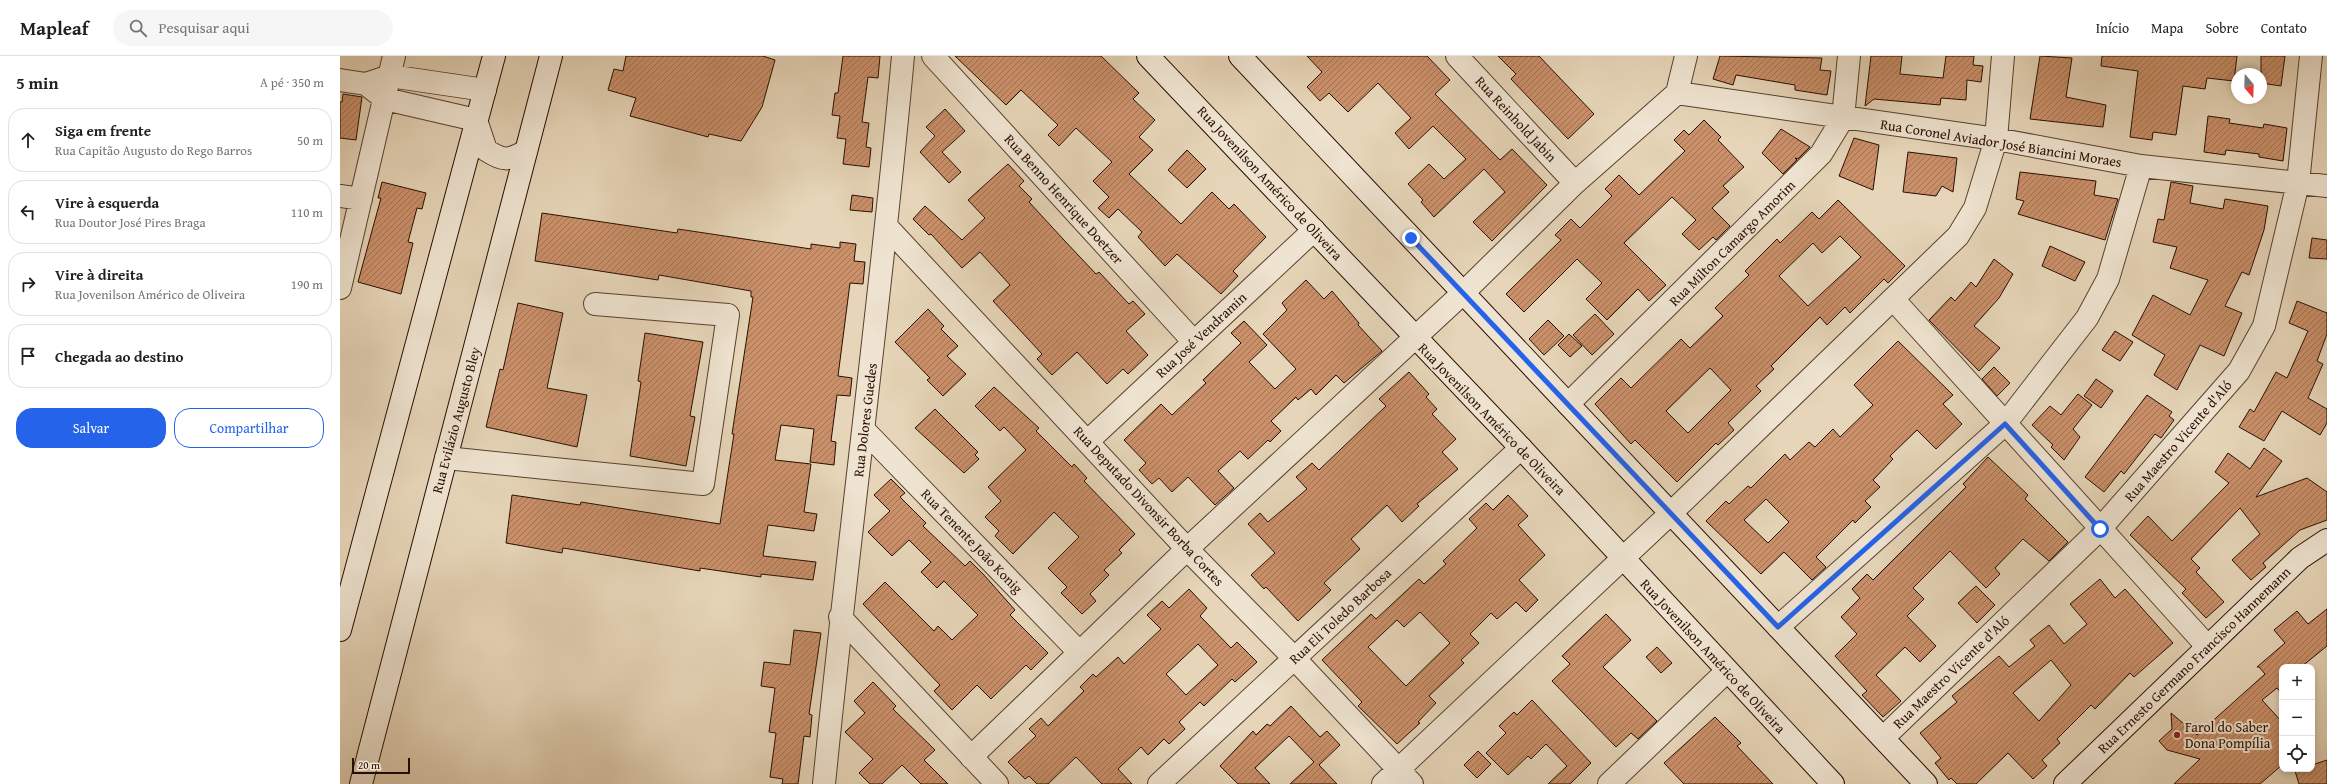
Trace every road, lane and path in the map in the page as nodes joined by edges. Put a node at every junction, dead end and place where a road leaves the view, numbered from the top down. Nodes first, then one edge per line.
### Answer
1 (494, 56) edge
2 (551, 56) edge
3 (903, 56) edge
4 (933, 56) edge
5 (1148, 56) edge
6 (1240, 56) edge
7 (1457, 56) edge
8 (1686, 56) edge
9 (1849, 56) edge
10 (2003, 56) edge
11 (2311, 56) edge
12 (392, 66) edge
13 (340, 80) edge
14 (366, 84) junction
15 (485, 90) junction
16 (1677, 93) junction
17 (385, 99) junction
18 (1843, 118) junction
19 (476, 120) junction
20 (1996, 139) junction
21 (526, 151) junction
22 (2141, 166) junction
23 (1576, 183) junction
24 (2298, 183) junction
25 (2327, 186) edge
26 (340, 196) edge
27 (361, 199) junction
28 (887, 227) junction
29 (1314, 230) junction
30 (340, 288) edge
31 (1463, 293) junction
32 (1893, 299) junction
33 (595, 304) dead end
34 (1415, 338) junction
35 (1194, 342) junction
36 (1568, 404) junction
37 (2005, 424) junction
38 (864, 430) junction
39 (1088, 441) junction
40 (1521, 448) junction
41 (446, 458) junction
42 (1671, 514) junction
43 (2100, 529) junction
44 (2327, 540) edge
45 (1187, 548) junction
46 (1622, 559) junction
47 (840, 617) junction
48 (1778, 627) junction
49 (340, 630) edge
50 (2208, 646) junction
51 (1079, 652) junction
52 (1294, 658) junction
53 (1727, 671) junction
54 (1883, 738) junction
55 (971, 756) junction
56 (1398, 779) edge
57 (1829, 783) edge
58 (362, 784) edge
59 (824, 784) edge
60 (997, 784) edge
61 (1159, 784) edge
62 (1609, 784) edge
63 (1926, 784) edge
64 (2066, 784) edge

1 - 15 street
2 - 21 street, Rua Evilázio Augusto Bley
3 - 28 street, Rua Dolores Guedes
4 - 35 street, Rua Benno Henrique Doetzer
5 - 29 street, Rua Jovenilson Américo de Oliveira
6 - 31 street
7 - 23 street, Rua Reinhold Jabin
8 - 16 street
9 - 18 street, Rua Milton Camargo Amorim
10 - 20 street
11 - 24 street, Rua Maestro Vicente d'Aló
12 - 14 street
12 - 15 street
12 - 17 street
13 - 14 street
14 - 17 street
15 - 19 street
16 - 18 street, Rua Coronel Aviador José Biancini Moraes
16 - 23 street
17 - 19 street
17 - 27 street
18 - 20 street, Rua Coronel Aviador José Biancini Moraes
18 - 36 street, Rua Milton Camargo Amorim
19 - 21 street
19 - 49 street
20 - 22 street, Rua Coronel Aviador José Biancini Moraes
20 - 32 street
21 - 41 street, Rua Evilázio Augusto Bley
22 - 24 street, Rua Coronel Aviador José Biancini Moraes
22 - 37 street
23 - 31 street
24 - 25 street, Rua Coronel Aviador José Biancini Moraes
24 - 43 street, Rua Maestro Vicente d'Aló
26 - 27 street
27 - 30 street
28 - 38 street, Rua Dolores Guedes
28 - 39 street, Rua Deputado Divonsir Borba Cortes
29 - 34 street, Rua Jovenilson Américo de Oliveira
29 - 35 street, Rua José Vendramin
31 - 34 street
31 - 36 street
32 - 37 street
32 - 42 street
33 - 41 street
34 - 40 street, Rua Jovenilson Américo de Oliveira
34 - 45 street
35 - 39 street, Rua José Vendramin
36 - 42 street
37 - 43 street
37 - 48 street
38 - 47 street, Rua Dolores Guedes
38 - 51 street, Rua Tenente João Konig
39 - 45 street, Rua Deputado Divonsir Borba Cortes
40 - 46 street, Rua Jovenilson Américo de Oliveira
40 - 52 street, Rua Eli Toledo Barbosa
41 - 58 street, Rua Evilázio Augusto Bley
42 - 46 street
42 - 48 street
43 - 50 street
43 - 54 street, Rua Maestro Vicente d'Aló
44 - 50 street, Rua Ernesto Germano Francisco Hannemann
45 - 51 street
45 - 52 street, Rua Deputado Divonsir Borba Cortes
46 - 53 street, Rua Jovenilson Américo de Oliveira
46 - 56 street
47 - 55 street
47 - 59 street, Rua Dolores Guedes
48 - 54 street
50 - 64 street, Rua Ernesto Germano Francisco Hannemann
51 - 55 street
52 - 56 street, Rua Deputado Divonsir Borba Cortes
52 - 61 street, Rua Eli Toledo Barbosa
53 - 57 street, Rua Jovenilson Américo de Oliveira
53 - 62 street
54 - 63 street
55 - 60 street

